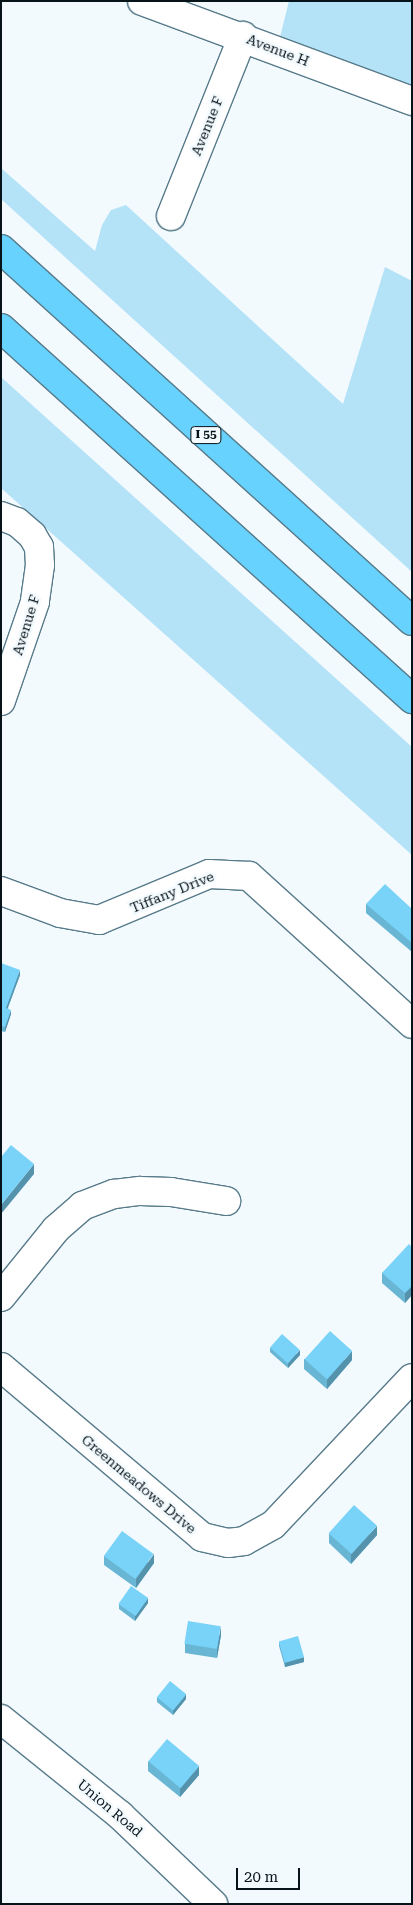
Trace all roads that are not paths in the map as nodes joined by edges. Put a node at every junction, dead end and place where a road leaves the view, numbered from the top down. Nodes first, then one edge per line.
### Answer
1 (142, 1) edge
2 (243, 36) junction
3 (412, 101) edge
4 (170, 216) dead end
5 (1, 249) edge
6 (1, 328) edge
7 (1, 516) edge
8 (412, 621) edge
9 (412, 700) edge
10 (1, 701) edge
11 (1, 891) edge
12 (412, 1024) edge
13 (226, 1201) dead end
14 (1, 1298) edge
15 (1, 1367) edge
16 (412, 1378) edge
17 (1, 1719) edge
18 (213, 1904) edge

1 - 2 street, Avenue H
2 - 3 street, Avenue H
2 - 4 street, Avenue F
5 - 8 highway, I 55
6 - 9 highway
7 - 10 street, Avenue F
11 - 12 street, Tiffany Drive
13 - 14 street
15 - 16 street, Greenmeadows Drive
17 - 18 street, Union Road

